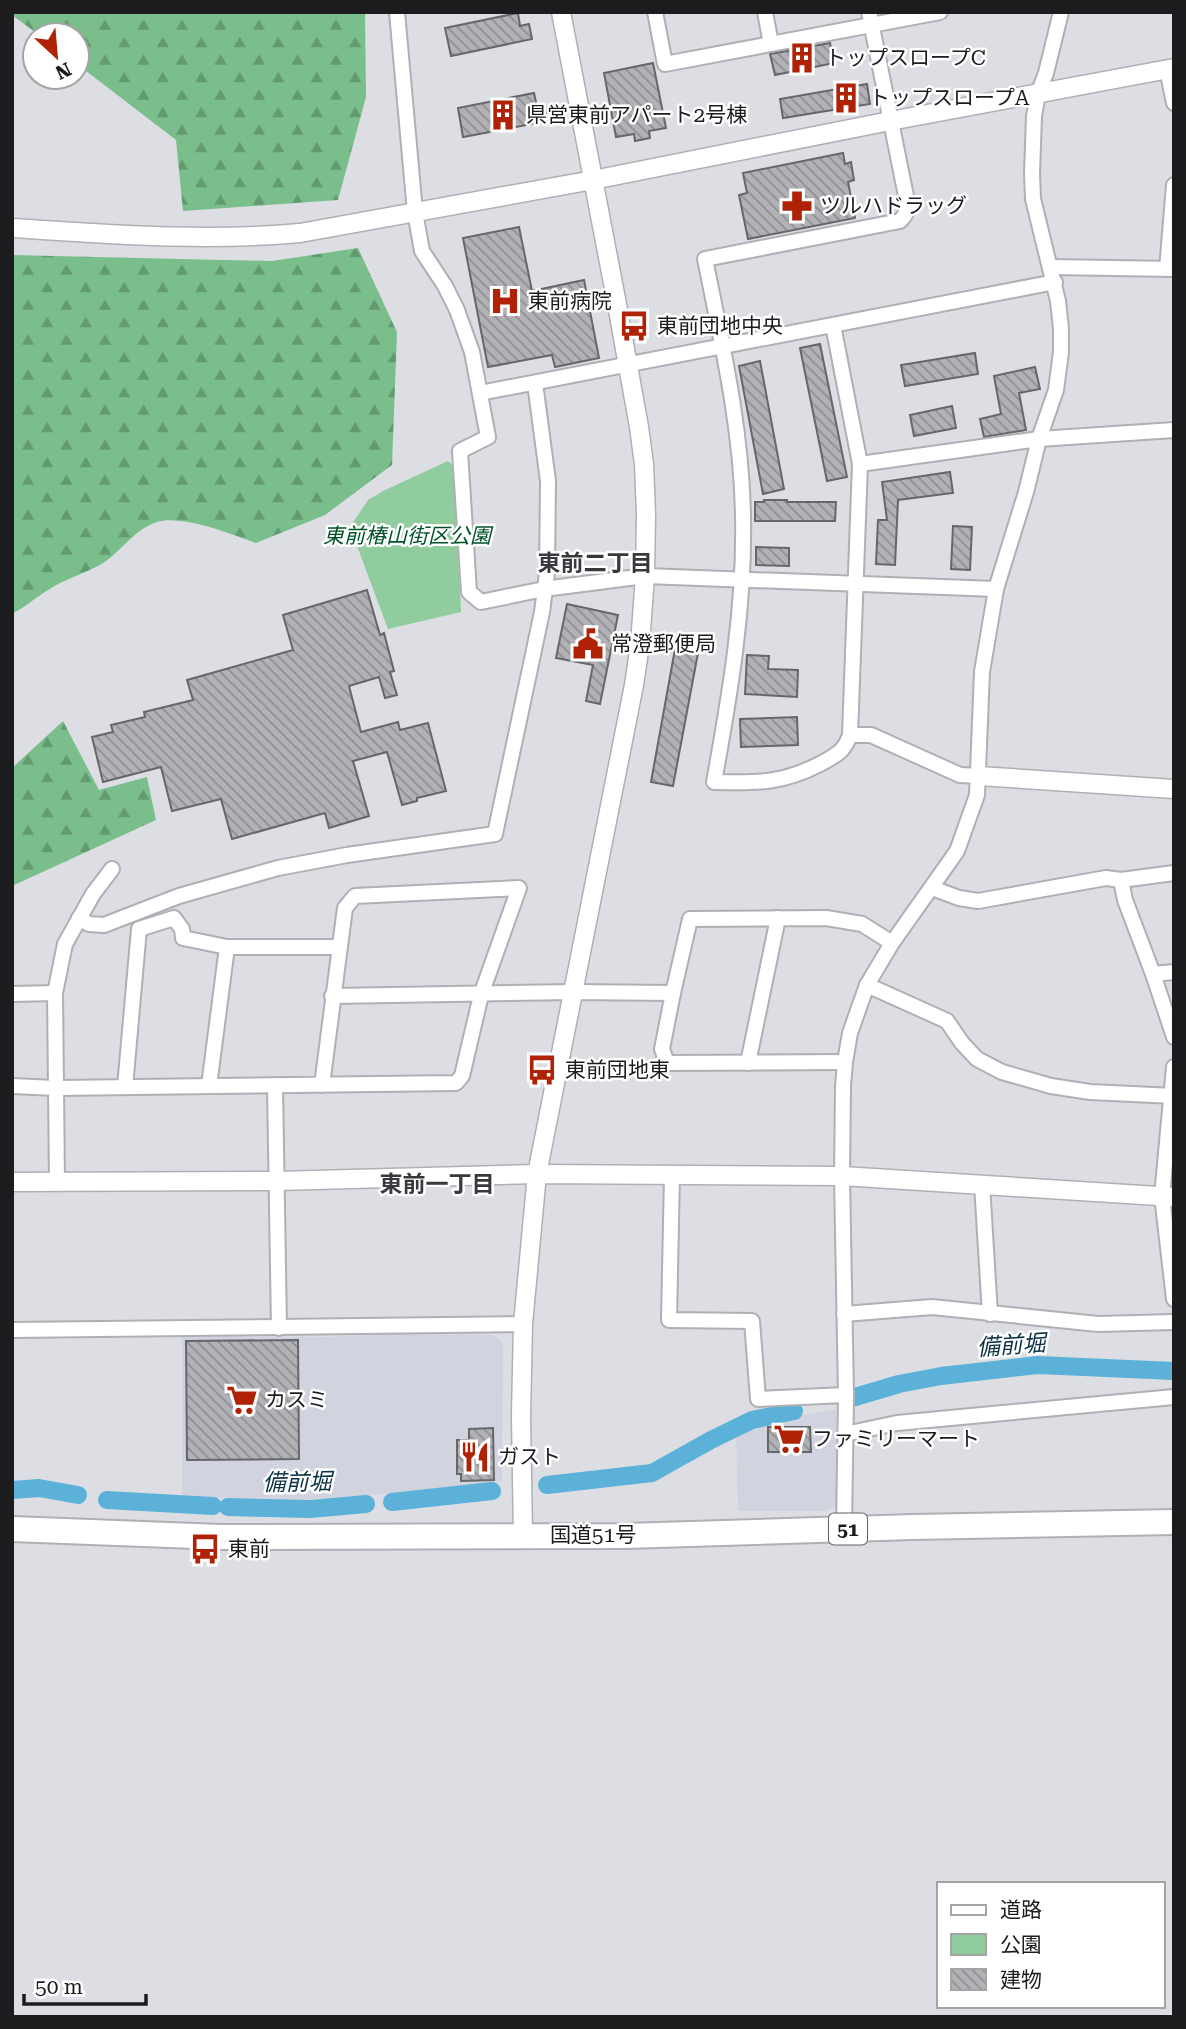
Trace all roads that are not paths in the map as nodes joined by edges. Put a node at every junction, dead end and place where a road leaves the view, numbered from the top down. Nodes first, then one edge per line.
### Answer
1 (397, 12) edge
2 (561, 12) edge
3 (655, 12) edge
4 (765, 12) edge
5 (940, 12) edge
6 (1061, 12) edge
7 (871, 19) edge
8 (771, 44) junction
9 (1170, 69) edge
10 (1038, 94) junction
11 (1174, 103) edge
12 (890, 121) junction
13 (593, 180) junction
14 (1174, 185) edge
15 (415, 212) junction
16 (12, 228) edge
17 (1170, 269) edge
18 (1053, 274) junction
19 (833, 325) junction
20 (723, 347) junction
21 (628, 365) junction
22 (535, 383) junction
23 (480, 393) junction
24 (1174, 430) edge
25 (1039, 439) junction
26 (860, 464) junction
27 (645, 576) junction
28 (741, 580) junction
29 (854, 584) junction
30 (544, 589) junction
31 (996, 589) junction
32 (850, 735) junction
33 (979, 776) junction
34 (1174, 789) edge
35 (112, 869) dead end
36 (1174, 873) edge
37 (1121, 880) junction
38 (932, 888) junction
39 (79, 918) junction
40 (778, 918) junction
41 (892, 943) junction
42 (227, 947) junction
43 (339, 947) junction
44 (1174, 972) edge
45 (1153, 974) junction
46 (867, 985) junction
47 (573, 992) junction
48 (55, 993) junction
49 (673, 993) junction
50 (12, 994) edge
51 (481, 995) junction
52 (332, 996) junction
53 (1174, 1037) edge
54 (845, 1062) junction
55 (748, 1063) junction
56 (1174, 1067) edge
57 (275, 1085) junction
58 (322, 1085) junction
59 (12, 1086) edge
60 (209, 1086) junction
61 (125, 1087) junction
62 (56, 1088) junction
63 (1173, 1096) edge
64 (537, 1174) junction
65 (672, 1175) junction
66 (842, 1176) junction
67 (277, 1181) junction
68 (12, 1182) edge
69 (57, 1182) junction
70 (982, 1184) junction
71 (1168, 1197) edge
72 (1174, 1298) edge
73 (844, 1314) junction
74 (990, 1314) junction
75 (1174, 1322) edge
76 (523, 1324) junction
77 (279, 1328) junction
78 (12, 1331) edge
79 (846, 1395) junction
80 (1174, 1397) edge
81 (845, 1434) junction
82 (1174, 1522) edge
83 (12, 1529) edge
84 (844, 1530) junction
85 (523, 1535) junction

1 - 15 street
2 - 13 street
3 - 8 street
4 - 8 street
5 - 7 street
6 - 10 street
7 - 8 street
7 - 12 street
9 - 10 street
9 - 11 street
10 - 12 street
10 - 18 street
12 - 13 street
12 - 20 street
13 - 15 street
13 - 21 street
14 - 17 street
15 - 16 street
15 - 23 street
17 - 18 street
18 - 19 street
18 - 25 street
19 - 20 street
19 - 26 street
20 - 21 street
20 - 28 street
21 - 22 street
21 - 27 street
22 - 23 street
22 - 30 street
23 - 30 street
24 - 25 street
25 - 26 street
25 - 31 street
26 - 29 street
27 - 28 street
27 - 30 street
27 - 47 street
28 - 29 street
28 - 32 street
29 - 31 street
29 - 32 street
30 - 39 street
31 - 33 street
32 - 33 street
33 - 34 street
33 - 38 street
35 - 39 street
36 - 37 street
37 - 38 street
37 - 45 street
38 - 41 street
39 - 48 street
40 - 41 street
40 - 49 street
40 - 55 street
41 - 46 street
42 - 43 street
42 - 60 street
42 - 61 street
43 - 51 street
43 - 52 street
44 - 45 street
45 - 53 street
46 - 54 street
46 - 63 street
47 - 49 street
47 - 51 street
47 - 64 street
48 - 50 street
48 - 62 street
49 - 55 street
51 - 52 street
51 - 58 street
52 - 58 street
54 - 55 street
54 - 66 street
56 - 63 street
57 - 58 street
57 - 60 street
57 - 67 street
59 - 62 street
60 - 61 street
61 - 62 street
62 - 69 street
63 - 71 street
64 - 65 street
64 - 67 street
64 - 76 street
65 - 66 street
65 - 79 street
66 - 70 street
66 - 73 street
67 - 69 street
67 - 77 street
68 - 69 street
70 - 71 street
70 - 74 street
71 - 72 street
73 - 74 street
73 - 79 street
74 - 75 street
76 - 77 street
76 - 85 street
77 - 78 street
79 - 81 street
80 - 81 street
81 - 84 street
82 - 84 highway, 国道51号 / 51
83 - 85 highway, 国道51号 / 51
84 - 85 highway, 国道51号 / 51

